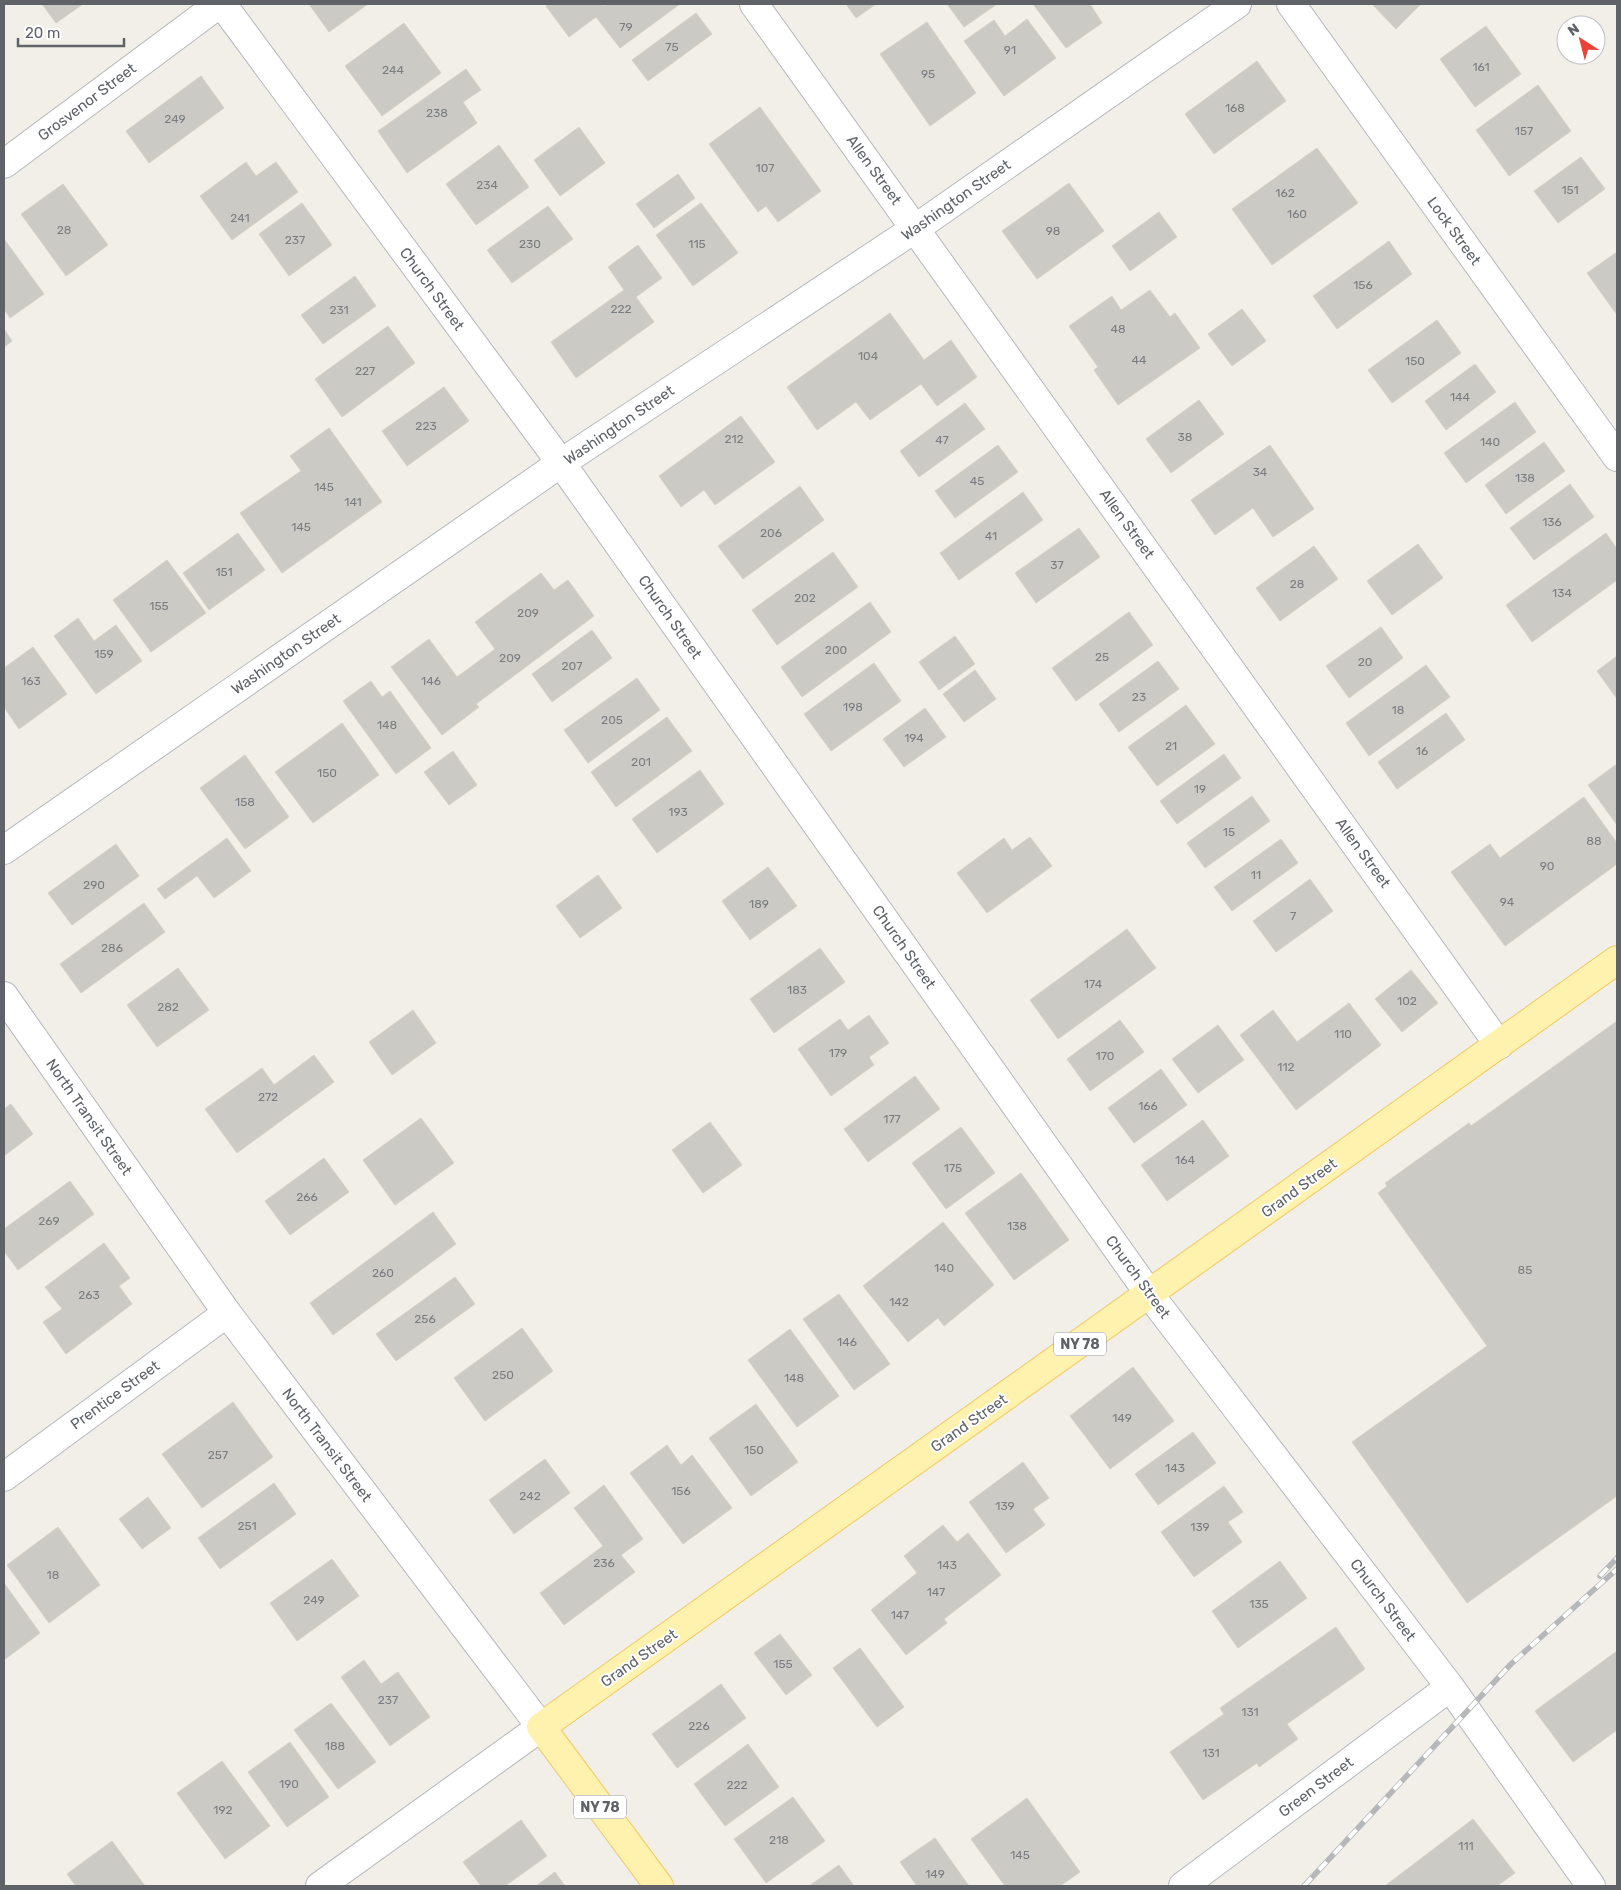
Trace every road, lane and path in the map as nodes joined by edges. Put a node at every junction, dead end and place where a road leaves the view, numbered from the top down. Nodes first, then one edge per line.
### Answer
1 (220, 4) edge
2 (754, 4) edge
3 (1237, 4) edge
4 (1291, 4) edge
5 (4, 164) edge
6 (916, 228) junction
7 (1617, 457) edge
8 (561, 463) junction
9 (4, 850) edge
10 (1617, 960) edge
11 (4, 996) edge
12 (1499, 1045) junction
13 (1150, 1295) junction
14 (226, 1313) junction
15 (4, 1477) edge
16 (1450, 1687) junction
17 (541, 1727) junction
18 (320, 1886) edge
19 (660, 1886) edge
20 (1183, 1886) edge
21 (1592, 1886) edge

1 - 5 street, Grosvenor Street
1 - 8 street, Church Street
2 - 6 street, Allen Street
3 - 6 street, Washington Street
4 - 7 street, Lock Street
6 - 8 street, Washington Street
6 - 12 street, Allen Street
8 - 9 street, Washington Street
8 - 13 street, Church Street
10 - 12 main road, Grand Street / NY 78
11 - 14 street, North Transit Street
12 - 13 main road, Grand Street / NY 78
13 - 16 street, Church Street
13 - 17 main road, Grand Street / NY 78
14 - 15 street, Prentice Street
14 - 17 street, North Transit Street
16 - 20 street, Green Street
16 - 21 street, Church Street
17 - 18 street, Grand Street
17 - 19 main road, North Transit Street / NY 78

